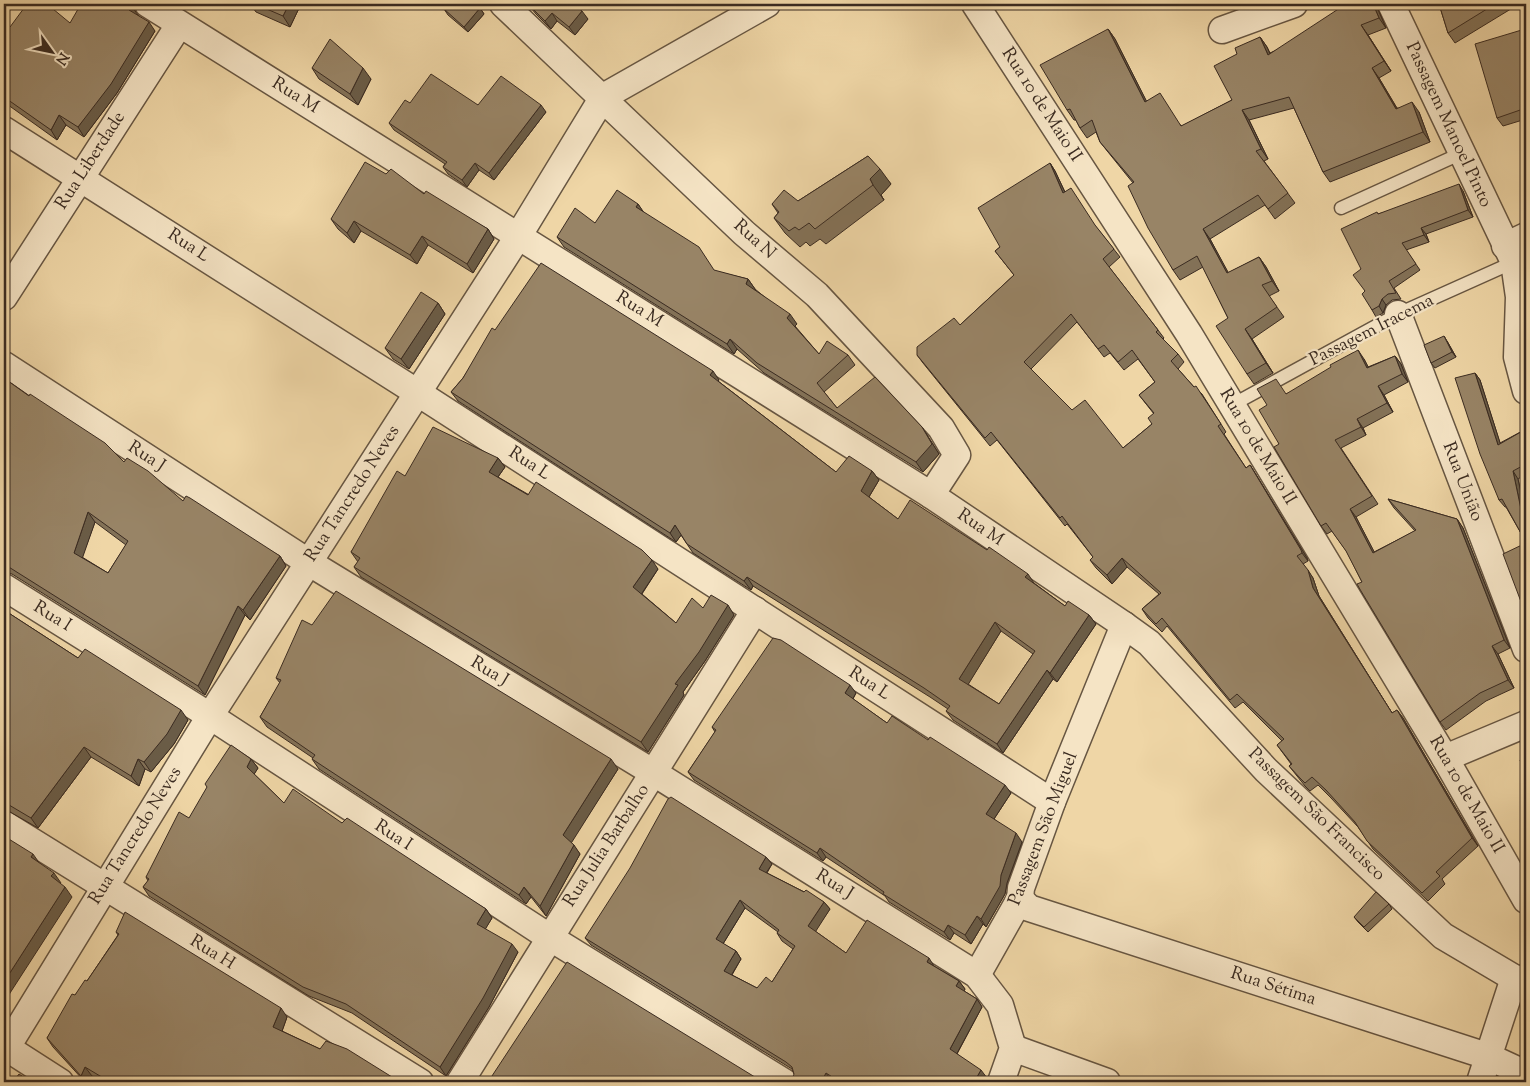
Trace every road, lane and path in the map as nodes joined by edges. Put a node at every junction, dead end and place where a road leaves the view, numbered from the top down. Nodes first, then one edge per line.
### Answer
1 (148, 4) edge
2 (503, 4) edge
3 (767, 4) edge
4 (975, 4) edge
5 (1294, 4) edge
6 (1391, 4) edge
7 (180, 25) junction
8 (1222, 30) dead end
9 (603, 97) junction
10 (4, 130) edge
11 (1462, 153) junction
12 (80, 177) junction
13 (1341, 208) dead end
14 (520, 235) junction
15 (1515, 248) edge
16 (4, 297) edge
17 (1398, 314) junction
18 (4, 365) edge
19 (1526, 391) edge
20 (418, 393) junction
21 (1232, 405) junction
22 (931, 495) junction
23 (308, 562) junction
24 (4, 587) edge
25 (755, 610) junction
26 (1124, 625) junction
27 (1526, 650) edge
28 (210, 716) junction
29 (1526, 724) edge
30 (1445, 758) junction
31 (654, 773) junction
32 (1052, 802) junction
33 (4, 824) edge
34 (1517, 866) edge
35 (104, 887) junction
36 (1020, 899) junction
37 (1526, 900) edge
38 (549, 937) junction
39 (977, 975) junction
40 (1520, 979) edge
41 (5, 1048) edge
42 (1013, 1048) junction
43 (1487, 1056) junction
44 (1526, 1074) edge
45 (60, 1082) edge
46 (420, 1082) edge
47 (460, 1082) edge
48 (784, 1082) edge
49 (1001, 1082) edge
50 (1107, 1082) edge
51 (1480, 1082) edge

1 - 7 street, Rua M
2 - 9 street, Rua N
3 - 9 street, Rua Tancredo Neves
4 - 21 street, Rua 10 de Maio II
5 - 8 street
6 - 11 street, Passagem Manoel Pinto
7 - 12 street, Rua Liberdade
7 - 14 street, Rua M
9 - 14 street, Rua Tancredo Neves
9 - 22 street, Rua N
10 - 12 street, Rua L
11 - 13 lane
11 - 15 street, Passagem Manoel Pinto
12 - 16 street, Rua Liberdade
12 - 20 street, Rua L
14 - 20 street, Rua Tancredo Neves
14 - 22 street, Rua M
15 - 17 lane, Passagem Iracema
15 - 19 street, Passagem Manoel Pinto
17 - 21 lane, Passagem Iracema
17 - 27 street, Rua União
18 - 23 street, Rua J
20 - 23 street, Rua Tancredo Neves
20 - 25 street, Rua L
21 - 30 street, Rua 10 de Maio II
22 - 26 street, Rua M
23 - 28 street, Rua Tancredo Neves
23 - 31 street, Rua J
24 - 28 street, Rua I
25 - 31 street, Rua Julia Barbalho
25 - 32 street, Rua L
26 - 32 street, Passagem São Miguel
26 - 40 street, Passagem São Francisco
28 - 35 street, Rua Tancredo Neves
28 - 38 street, Rua I
29 - 30 street
30 - 34 street, Rua 10 de Maio II
31 - 38 street, Rua Julia Barbalho
31 - 39 street, Rua J
32 - 36 street, Passagem São Miguel
33 - 35 street, Rua H
34 - 37 street, Rua 10 de Maio II
35 - 41 street, Rua Tancredo Neves
35 - 46 street, Rua H
36 - 39 street, Passagem São Miguel
36 - 43 street, Rua Sétima
38 - 47 street, Rua Julia Barbalho
38 - 48 street, Rua I
39 - 42 street
40 - 43 street
41 - 45 street
42 - 49 street
42 - 50 street
43 - 44 street, Rua Sétima
43 - 51 street

